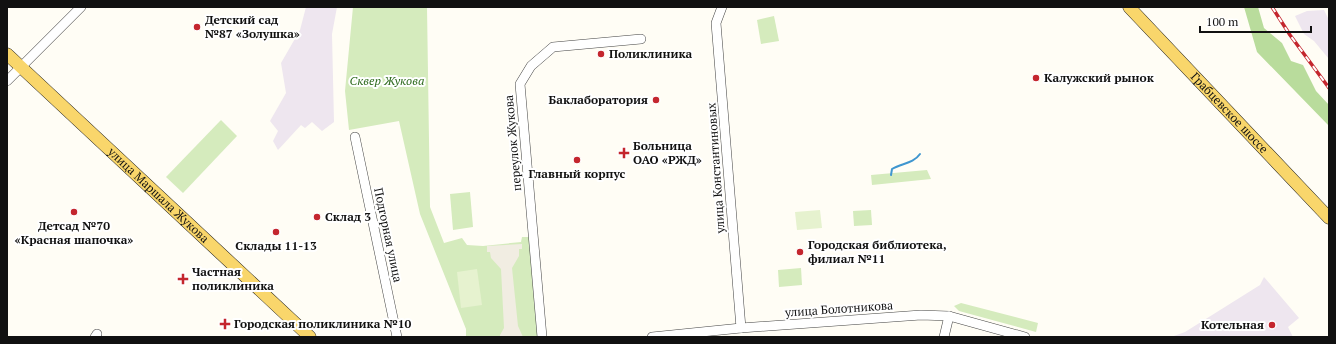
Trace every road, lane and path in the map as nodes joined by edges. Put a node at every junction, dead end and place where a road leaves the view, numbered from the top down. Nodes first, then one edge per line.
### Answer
1 (81, 7) edge
2 (722, 7) edge
3 (1129, 7) edge
4 (72, 11) edge
5 (641, 39) dead end
6 (7, 54) edge
7 (20, 68) junction
8 (7, 81) edge
9 (355, 137) dead end
10 (1329, 218) edge
11 (949, 316) junction
12 (741, 328) junction
13 (310, 337) edge
14 (397, 337) edge
15 (542, 337) edge
16 (652, 337) edge
17 (944, 337) edge
18 (1025, 337) edge

1 - 4 street
2 - 12 street, улица Константиновых
3 - 10 main road, Грабцевское шоссе
4 - 7 street
5 - 15 street, переулок Жукова
6 - 7 main road, улица Маршала Жукова
7 - 8 street
7 - 13 main road, улица Маршала Жукова
9 - 14 street, Подгорная улица
11 - 12 street, улица Болотникова
11 - 17 street
11 - 18 street, улица Болотникова
12 - 16 street, улица Болотникова

